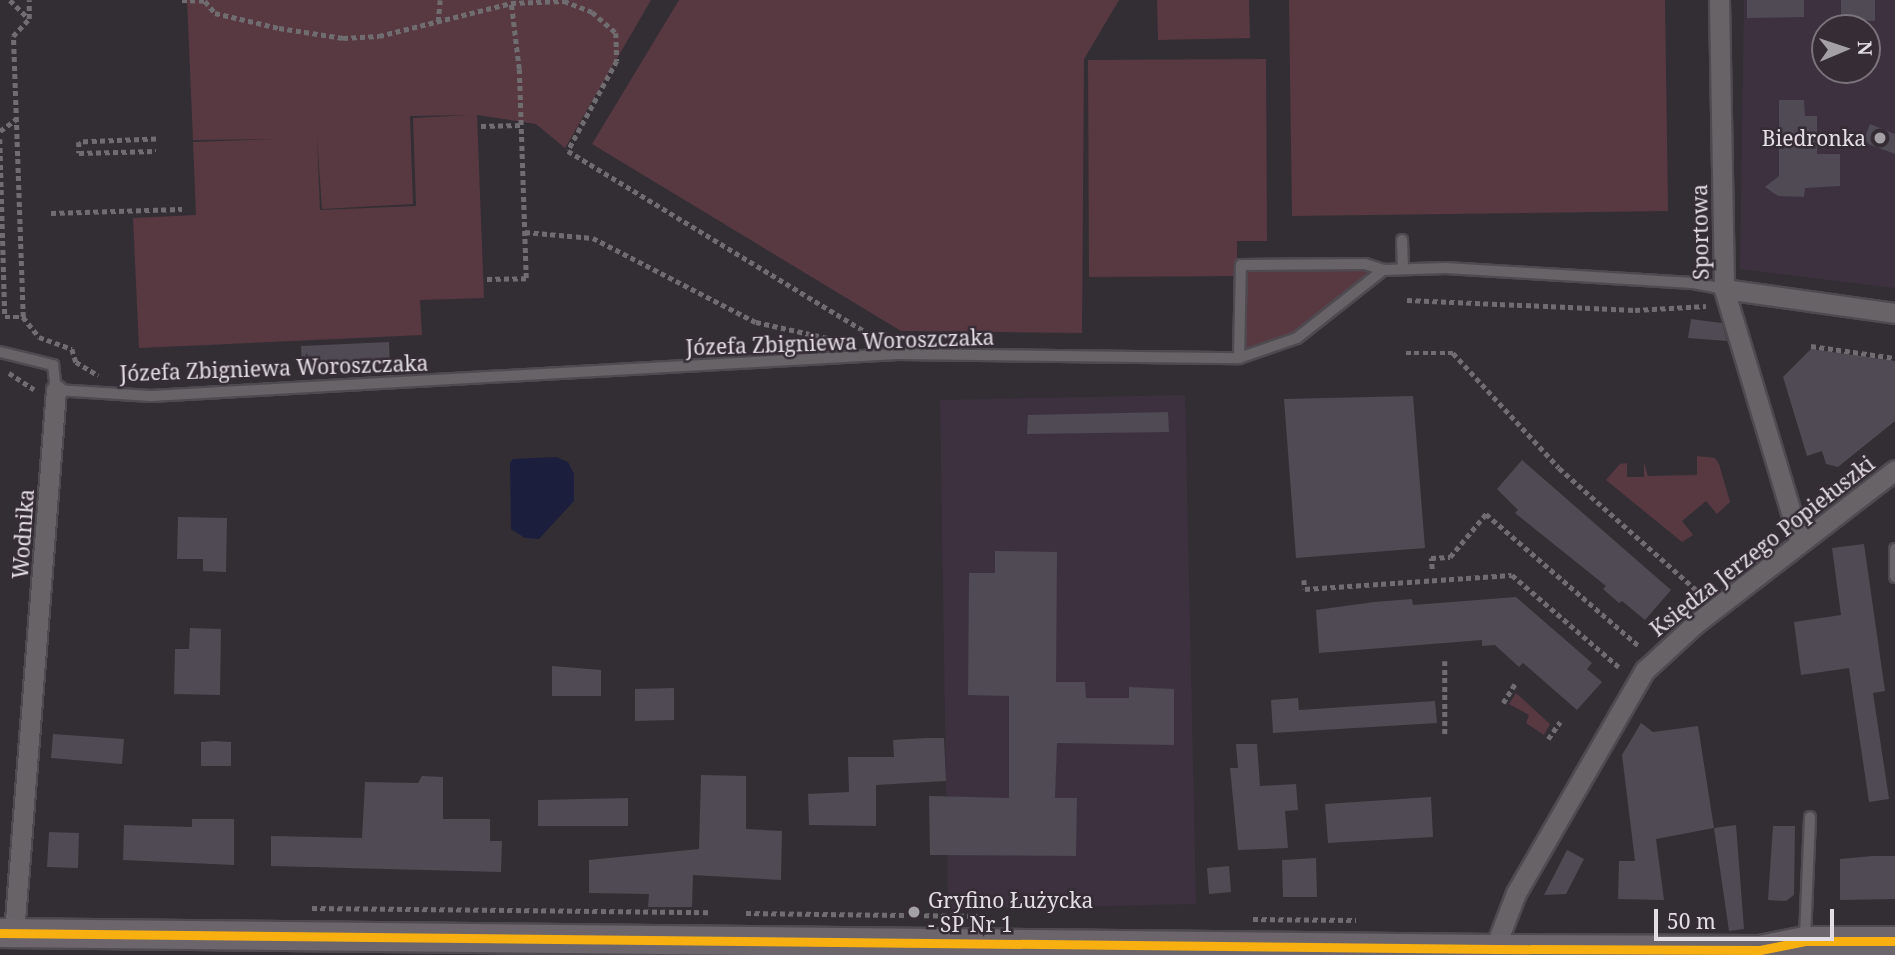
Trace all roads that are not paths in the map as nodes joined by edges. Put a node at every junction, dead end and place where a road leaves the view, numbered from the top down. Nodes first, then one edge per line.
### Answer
1 (1719, 0) edge
2 (1402, 240) dead end
3 (1403, 268) junction
4 (1384, 270) junction
5 (1724, 289) junction
6 (1895, 313) edge
7 (0, 352) edge
8 (1239, 358) junction
9 (56, 390) junction
10 (1895, 470) edge
11 (1801, 542) junction
12 (1895, 549) edge
13 (1895, 577) edge
14 (1811, 817) dead end
15 (7, 933) edge
16 (1895, 941) edge
17 (514, 946) edge
18 (1805, 948) edge
19 (1493, 952) edge
20 (1702, 952) edge
21 (1756, 952) edge

1 - 5 street, Sportowa
2 - 3 lane
3 - 4 lane
3 - 5 lane
4 - 8 lane, Józefa Zbigniewa Woroszczaka
4 - 8 lane
5 - 6 street, Sportowa
5 - 11 street
7 - 9 lane
8 - 9 lane, Józefa Zbigniewa Woroszczaka
9 - 15 street, Wodnika
10 - 11 street, Księdza Jerzego Popiełuszki
11 - 19 street, Księdza Jerzego Popiełuszki
12 - 13 lane
14 - 18 lane
15 - 17 street
16 - 18 street
17 - 19 street
18 - 21 street
19 - 20 street
20 - 21 street

